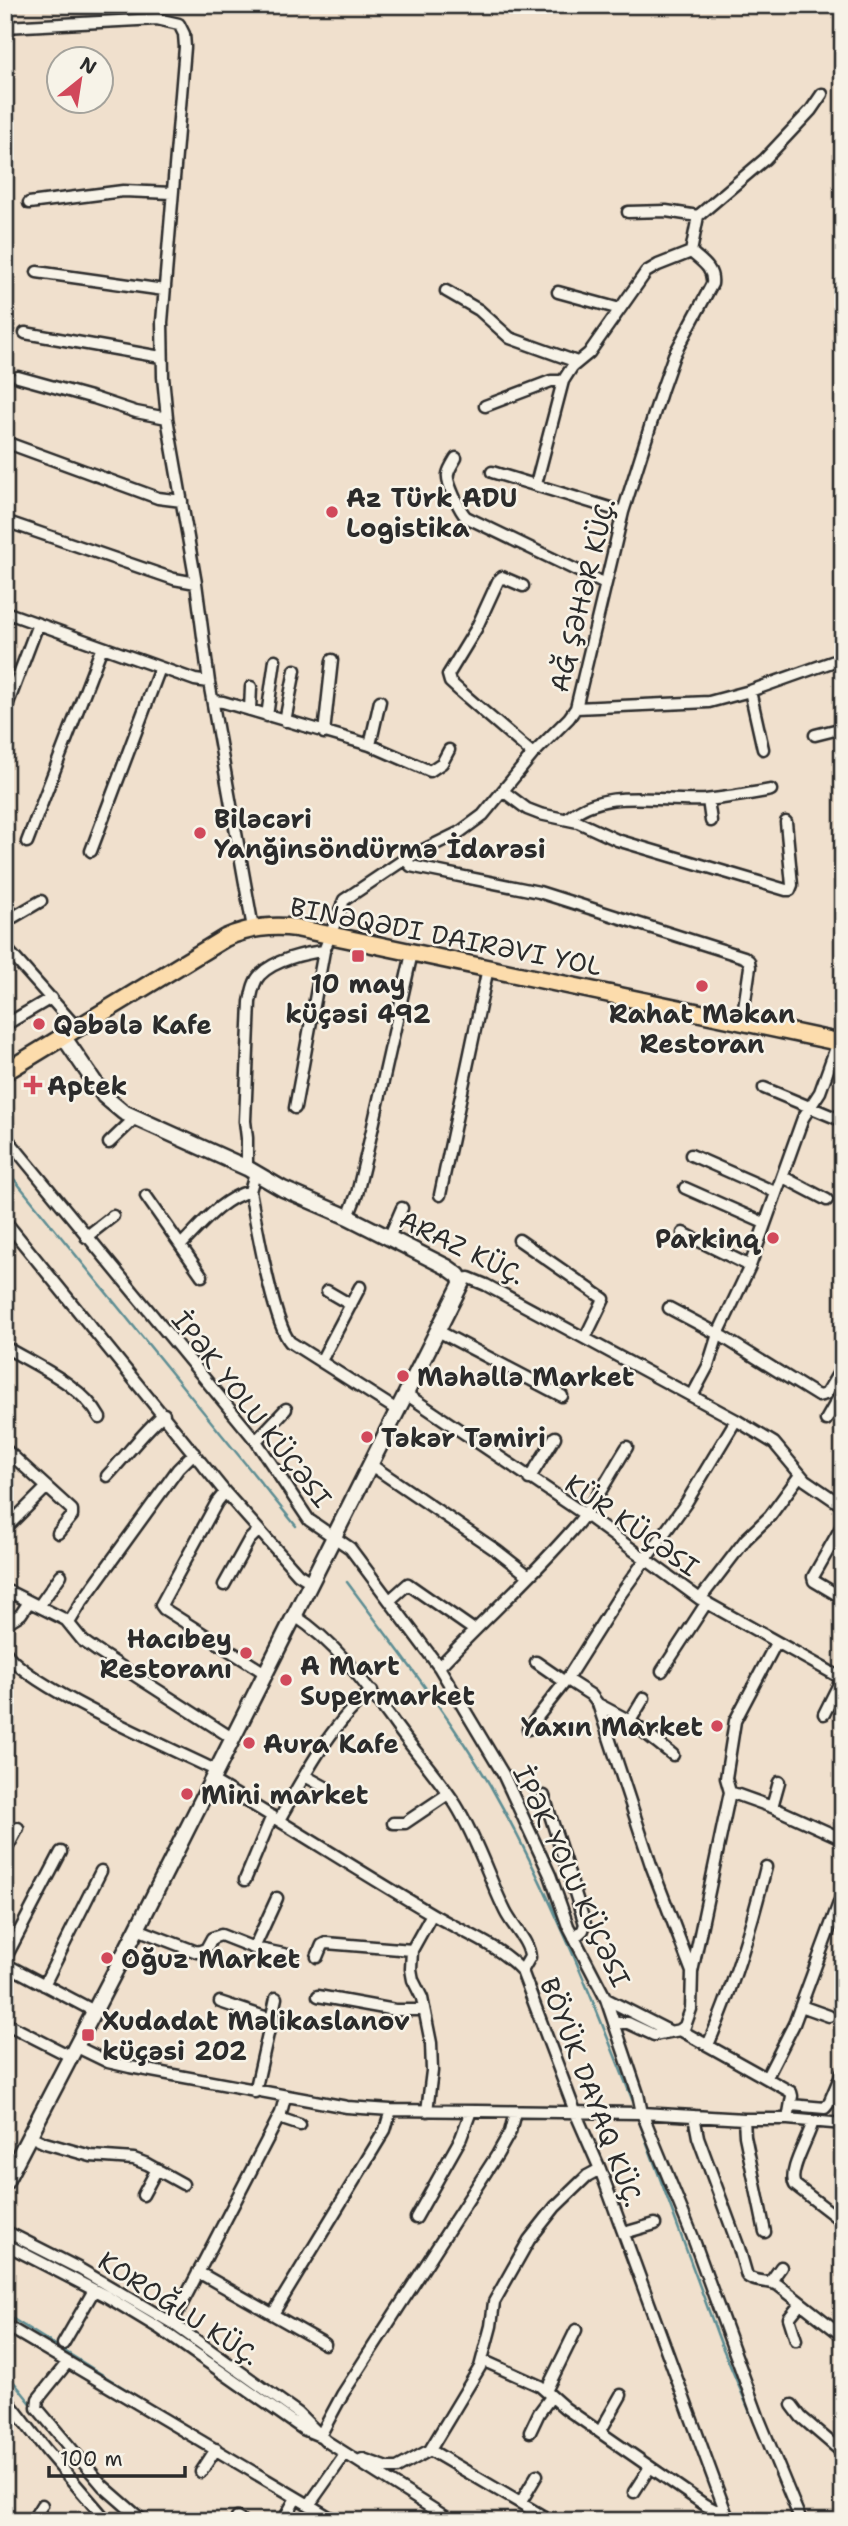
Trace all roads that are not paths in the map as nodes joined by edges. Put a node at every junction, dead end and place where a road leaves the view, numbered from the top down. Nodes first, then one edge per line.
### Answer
1 (5, 27) edge
2 (822, 94) dead end
3 (172, 193) junction
4 (29, 203) dead end
5 (628, 212) dead end
6 (698, 216) junction
7 (691, 252) junction
8 (37, 272) dead end
9 (164, 290) junction
10 (446, 291) dead end
11 (558, 292) dead end
12 (620, 309) junction
13 (25, 334) dead end
14 (161, 357) junction
15 (577, 362) junction
16 (18, 377) dead end
17 (563, 380) junction
18 (485, 405) dead end
19 (167, 418) junction
20 (5, 442) edge
21 (456, 458) dead end
22 (492, 472) dead end
23 (536, 484) junction
24 (181, 501) junction
25 (623, 512) junction
26 (5, 521) edge
27 (196, 583) junction
28 (605, 584) junction
29 (523, 586) dead end
30 (5, 612) edge
31 (38, 624) junction
32 (102, 647) junction
33 (275, 660) dead end
34 (332, 660) dead end
35 (842, 662) edge
36 (160, 668) junction
37 (295, 670) dead end
38 (209, 682) junction
39 (251, 687) dead end
40 (750, 691) junction
41 (213, 701) junction
42 (380, 701) dead end
43 (576, 708) junction
44 (250, 710) junction
45 (5, 711) edge
46 (267, 716) junction
47 (285, 720) junction
48 (843, 728) edge
49 (324, 733) junction
50 (815, 734) dead end
51 (370, 745) junction
52 (763, 749) dead end
53 (449, 750) dead end
54 (533, 754) junction
55 (771, 790) dead end
56 (503, 791) junction
57 (708, 800) junction
58 (566, 818) junction
59 (711, 821) dead end
60 (786, 822) dead end
61 (27, 842) dead end
62 (91, 851) dead end
63 (405, 859) junction
64 (41, 901) dead end
65 (5, 922) edge
66 (253, 928) junction
67 (331, 935) junction
68 (5, 947) edge
69 (324, 951) junction
70 (412, 953) junction
71 (488, 968) junction
72 (51, 998) junction
73 (742, 1021) junction
74 (5, 1024) edge
75 (70, 1032) junction
76 (841, 1043) edge
77 (5, 1072) edge
78 (764, 1088) dead end
79 (808, 1107) junction
80 (295, 1108) dead end
81 (135, 1118) junction
82 (843, 1121) edge
83 (5, 1136) edge
84 (109, 1143) dead end
85 (691, 1155) dead end
86 (251, 1171) junction
87 (783, 1177) junction
88 (685, 1188) dead end
89 (250, 1191) junction
90 (775, 1192) junction
91 (440, 1195) dead end
92 (146, 1196) dead end
93 (827, 1200) dead end
94 (402, 1208) dead end
95 (113, 1216) dead end
96 (348, 1217) junction
97 (5, 1221) edge
98 (764, 1223) junction
99 (683, 1233) dead end
100 (86, 1237) junction
101 (389, 1238) junction
102 (519, 1240) dead end
103 (181, 1245) junction
104 (750, 1266) junction
105 (202, 1276) dead end
106 (461, 1279) junction
107 (360, 1287) dead end
108 (327, 1291) dead end
109 (351, 1305) junction
110 (669, 1308) dead end
111 (438, 1331) junction
112 (718, 1334) junction
113 (585, 1338) junction
114 (5, 1347) edge
115 (321, 1361) junction
116 (843, 1366) edge
117 (832, 1384) junction
118 (406, 1394) junction
119 (692, 1395) junction
120 (562, 1396) dead end
121 (286, 1409) dead end
122 (397, 1410) junction
123 (164, 1414) junction
124 (100, 1418) dead end
125 (737, 1420) junction
126 (826, 1420) dead end
127 (555, 1437) dead end
128 (256, 1441) junction
129 (627, 1447) dead end
130 (5, 1449) edge
131 (194, 1452) junction
132 (371, 1465) junction
133 (800, 1475) junction
134 (107, 1476) dead end
135 (529, 1479) junction
136 (47, 1487) junction
137 (225, 1492) junction
138 (843, 1506) edge
139 (584, 1514) junction
140 (843, 1524) edge
141 (5, 1529) edge
142 (259, 1530) junction
143 (58, 1533) dead end
144 (334, 1535) junction
145 (646, 1560) junction
146 (61, 1575) dead end
147 (529, 1576) junction
148 (311, 1582) junction
149 (223, 1585) dead end
150 (10, 1592) dead end
151 (841, 1597) edge
152 (390, 1600) junction
153 (704, 1601) junction
154 (34, 1604) junction
155 (295, 1616) junction
156 (69, 1623) junction
157 (5, 1624) edge
158 (474, 1630) junction
159 (776, 1643) junction
160 (5, 1651) edge
161 (536, 1662) dead end
162 (439, 1667) junction
163 (662, 1671) dead end
164 (265, 1673) junction
165 (842, 1678) edge
166 (566, 1680) junction
167 (372, 1691) junction
168 (644, 1698) dead end
169 (598, 1704) junction
170 (824, 1714) dead end
171 (630, 1721) junction
172 (528, 1729) dead end
173 (232, 1738) junction
174 (673, 1755) dead end
175 (213, 1775) junction
176 (305, 1776) junction
177 (779, 1782) dead end
178 (325, 1787) dead end
179 (730, 1792) junction
180 (448, 1794) junction
181 (544, 1796) dead end
182 (772, 1807) junction
183 (276, 1818) junction
184 (393, 1823) dead end
185 (18, 1828) dead end
186 (843, 1839) edge
187 (5, 1852) edge
188 (61, 1852) dead end
189 (766, 1867) dead end
190 (101, 1871) dead end
191 (245, 1880) dead end
192 (843, 1892) edge
193 (277, 1898) dead end
194 (432, 1914) junction
195 (137, 1929) junction
196 (574, 1938) junction
197 (254, 1948) junction
198 (412, 1950) junction
199 (293, 1956) dead end
200 (317, 1957) dead end
201 (5, 1959) edge
202 (5, 1964) edge
203 (522, 1971) junction
204 (692, 1972) junction
205 (44, 1985) junction
206 (318, 1996) dead end
207 (276, 1998) dead end
208 (606, 1999) junction
209 (220, 2002) dead end
210 (801, 2006) junction
211 (423, 2010) junction
212 (94, 2011) junction
213 (829, 2016) dead end
214 (271, 2019) junction
215 (5, 2023) edge
216 (614, 2023) junction
217 (680, 2030) junction
218 (669, 2031) junction
219 (708, 2045) junction
220 (72, 2051) junction
221 (843, 2070) edge
222 (767, 2077) junction
223 (255, 2092) junction
224 (285, 2097) junction
225 (791, 2105) junction
226 (391, 2110) junction
227 (427, 2111) junction
228 (471, 2111) junction
229 (515, 2112) junction
230 (642, 2113) junction
231 (576, 2114) junction
232 (694, 2116) junction
233 (279, 2118) junction
234 (744, 2119) junction
235 (788, 2119) junction
236 (813, 2121) junction
237 (843, 2124) edge
238 (300, 2125) dead end
239 (30, 2136) junction
240 (157, 2169) junction
241 (600, 2169) junction
242 (5, 2183) edge
243 (183, 2185) dead end
244 (144, 2195) dead end
245 (416, 2218) dead end
246 (843, 2221) edge
247 (654, 2224) dead end
248 (5, 2231) edge
249 (765, 2232) dead end
250 (624, 2233) junction
251 (5, 2244) edge
252 (781, 2267) dead end
253 (198, 2272) junction
254 (771, 2281) junction
255 (94, 2290) junction
256 (801, 2303) junction
257 (273, 2314) junction
258 (172, 2323) junction
259 (5, 2325) edge
260 (576, 2330) dead end
261 (843, 2336) edge
262 (796, 2340) dead end
263 (63, 2344) dead end
264 (325, 2344) dead end
265 (482, 2360) junction
266 (67, 2363) junction
267 (549, 2394) junction
268 (621, 2395) dead end
269 (5, 2397) edge
270 (792, 2405) dead end
271 (530, 2432) dead end
272 (600, 2432) junction
273 (320, 2436) junction
274 (216, 2449) junction
275 (429, 2449) junction
276 (843, 2453) edge
277 (345, 2454) junction
278 (357, 2461) junction
279 (650, 2467) junction
280 (201, 2472) dead end
281 (537, 2475) dead end
282 (634, 2492) dead end
283 (296, 2498) junction
284 (521, 2502) junction
285 (42, 2505) dead end
286 (309, 2505) junction
287 (724, 2509) junction
288 (32, 2521) edge
289 (107, 2521) edge
290 (143, 2521) edge
291 (283, 2521) edge
292 (336, 2521) edge
293 (452, 2521) edge
294 (551, 2521) edge
295 (729, 2521) edge
296 (802, 2521) edge

1 - 3 street
2 - 6 street
3 - 4 street
3 - 9 street
5 - 6 street
6 - 7 street
7 - 12 street
7 - 25 street, AĞ ŞƏHƏR KÜÇ.
8 - 9 street
9 - 14 street
10 - 15 street
11 - 12 street
12 - 15 street
13 - 14 street
14 - 19 street
15 - 17 street
16 - 19 street
17 - 18 street
17 - 23 street
19 - 24 street
20 - 24 street
21 - 28 street
22 - 23 street
23 - 25 street
24 - 27 street
25 - 28 street, AĞ ŞƏHƏR KÜÇ.
26 - 27 street
27 - 38 street
28 - 43 street, AĞ ŞƏHƏR KÜÇ.
29 - 54 street
30 - 31 street
31 - 32 street
31 - 45 street
32 - 36 street
32 - 61 street
33 - 46 street
34 - 49 street
35 - 40 street
36 - 38 street
36 - 62 street
37 - 47 street
38 - 41 street
39 - 44 street
40 - 43 street
40 - 52 street
41 - 44 street
41 - 66 street
42 - 51 street
43 - 54 street, AĞ ŞƏHƏR KÜÇ.
44 - 46 street
46 - 47 street
47 - 49 street
48 - 50 street
49 - 51 street
51 - 53 street
54 - 56 street, AĞ ŞƏHƏR KÜÇ.
55 - 57 street
56 - 58 street
56 - 63 street, AĞ ŞƏHƏR KÜÇ.
57 - 58 street
57 - 59 street
58 - 60 street
63 - 67 street, AĞ ŞƏHƏR KÜÇ.
63 - 73 street
64 - 65 street
66 - 67 main road, BINƏQƏDI DAIRƏVI YOL
66 - 75 main road, BINƏQƏDI DAIRƏVI YOL
67 - 69 street, AĞ ŞƏHƏR KÜÇ.
67 - 70 main road, BINƏQƏDI DAIRƏVI YOL
68 - 72 street
69 - 80 street, AĞ ŞƏHƏR KÜÇ.
69 - 86 street
70 - 71 main road, BINƏQƏDI DAIRƏVI YOL
70 - 96 street
71 - 73 main road, BINƏQƏDI DAIRƏVI YOL
71 - 91 street
72 - 74 street
72 - 75 street
73 - 76 main road, BINƏQƏDI DAIRƏVI YOL
75 - 77 main road, BINƏQƏDI DAIRƏVI YOL
75 - 81 street, ARAZ KÜÇ.
76 - 79 street
78 - 79 street
79 - 82 street
79 - 87 street
81 - 84 street
81 - 86 street, ARAZ KÜÇ.
83 - 100 street, İPƏK YOLU KÜÇƏSI
85 - 90 street
86 - 89 street
86 - 96 street, ARAZ KÜÇ.
87 - 90 street
87 - 93 street
88 - 98 street
89 - 103 street
89 - 115 street
90 - 98 street
92 - 103 street
94 - 101 street
95 - 100 street
96 - 101 street, ARAZ KÜÇ.
97 - 123 street
98 - 104 street
99 - 104 street
100 - 128 street, İPƏK YOLU KÜÇƏSI
101 - 106 street, ARAZ KÜÇ.
102 - 113 street
103 - 105 street
104 - 112 street
106 - 111 street
106 - 113 street, ARAZ KÜÇ.
107 - 109 street
108 - 109 street
109 - 115 street
110 - 112 street
111 - 118 street
111 - 120 street
112 - 117 street
112 - 119 street
113 - 119 street, ARAZ KÜÇ.
114 - 124 street
115 - 122 street
116 - 117 street
117 - 126 street
118 - 122 street
118 - 135 street, KÜR KÜÇƏSI
119 - 125 street, ARAZ KÜÇ.
121 - 128 street
122 - 132 street
123 - 131 street
123 - 134 street
125 - 133 street, ARAZ KÜÇ.
125 - 145 street
127 - 135 street
128 - 144 street, İPƏK YOLU KÜÇƏSI
129 - 139 street
130 - 136 street
131 - 137 street
131 - 156 street
132 - 144 street
132 - 147 street
133 - 138 street, ARAZ KÜÇ.
133 - 153 street
135 - 139 street, KÜR KÜÇƏSI
136 - 141 street
136 - 143 street
137 - 142 street
137 - 164 street
139 - 145 street, KÜR KÜÇƏSI
139 - 147 street
140 - 151 street
142 - 148 street
142 - 149 street
144 - 148 street
144 - 152 street, İPƏK YOLU KÜÇƏSI
145 - 153 street, KÜR KÜÇƏSI
145 - 166 street
146 - 154 street
147 - 158 street
148 - 155 street
150 - 154 street
152 - 158 street
152 - 162 street, İPƏK YOLU KÜÇƏSI
153 - 159 street, KÜR KÜÇƏSI
153 - 163 street
154 - 156 street
154 - 157 street
155 - 164 street
155 - 167 street, BÖYÜK DAYAQ KÜÇ.
156 - 173 street
158 - 162 street
159 - 165 street, KÜR KÜÇƏSI
159 - 179 street
160 - 175 street
161 - 166 street
162 - 196 street, İPƏK YOLU KÜÇƏSI
164 - 173 street
165 - 170 street
166 - 169 street
166 - 172 street
167 - 176 street
167 - 180 street, BÖYÜK DAYAQ KÜÇ.
168 - 171 street
169 - 171 street
169 - 204 street
171 - 174 street
173 - 175 street
175 - 183 street
175 - 195 street
176 - 178 street
176 - 183 street
177 - 182 street
179 - 182 street
179 - 204 street
180 - 184 street
180 - 203 street, BÖYÜK DAYAQ KÜÇ.
181 - 196 street
182 - 186 street
183 - 191 street
183 - 194 street
185 - 187 street
188 - 201 street
189 - 219 street
190 - 205 street
192 - 210 street
193 - 197 street
194 - 198 street
194 - 203 street
195 - 197 street
195 - 212 street
196 - 208 street, İPƏK YOLU KÜÇƏSI
197 - 199 street
198 - 200 street
198 - 211 street
202 - 205 street
203 - 231 street, BÖYÜK DAYAQ KÜÇ.
204 - 217 street
205 - 212 street
206 - 211 street
207 - 214 street
208 - 216 street, İPƏK YOLU KÜÇƏSI
208 - 218 street
209 - 214 street
210 - 213 street
210 - 222 street
211 - 227 street
212 - 220 street
214 - 223 street
215 - 220 street
216 - 218 street
216 - 230 street, İPƏK YOLU KÜÇƏSI
217 - 218 street
217 - 219 street
219 - 222 street
220 - 223 street
220 - 239 street
221 - 225 street
222 - 225 street
223 - 224 street
224 - 226 street
224 - 233 street
225 - 235 street
226 - 227 street
226 - 257 street
227 - 228 street
228 - 229 street
228 - 245 street
229 - 231 street
229 - 273 street
230 - 231 street
230 - 232 street
230 - 296 street, İPƏK YOLU KÜÇƏSI
231 - 241 street, BÖYÜK DAYAQ KÜÇ.
232 - 234 street
232 - 254 street
233 - 238 street
233 - 253 street
234 - 235 street
234 - 249 street
235 - 236 street
236 - 237 street
236 - 246 street
239 - 240 street
239 - 242 street
240 - 243 street
240 - 244 street
241 - 250 street, BÖYÜK DAYAQ KÜÇ.
241 - 265 street
247 - 250 street
248 - 258 street, KOROĞLU KÜÇ.
250 - 287 street, BÖYÜK DAYAQ KÜÇ.
251 - 255 street, KOROĞLU KÜÇ.
252 - 254 street
253 - 257 street
253 - 258 street
254 - 256 street
255 - 263 street
255 - 273 street, KOROĞLU KÜÇ.
256 - 261 street
256 - 262 street
257 - 264 street
258 - 273 street, KOROĞLU KÜÇ.
259 - 266 street
260 - 267 street
265 - 267 street
265 - 275 street
266 - 274 street
266 - 290 street
267 - 271 street
267 - 272 street
268 - 272 street
269 - 289 street
270 - 276 street
272 - 279 street
273 - 277 street, KOROĞLU KÜÇ.
274 - 280 street
274 - 283 street
275 - 278 street
275 - 284 street
277 - 278 street, KOROĞLU KÜÇ.
277 - 286 street
278 - 293 street, KOROĞLU KÜÇ.
279 - 282 street
279 - 287 street
281 - 284 street
283 - 286 street
283 - 291 street
284 - 294 street
285 - 288 street
286 - 292 street
287 - 295 street, BÖYÜK DAYAQ KÜÇ.

